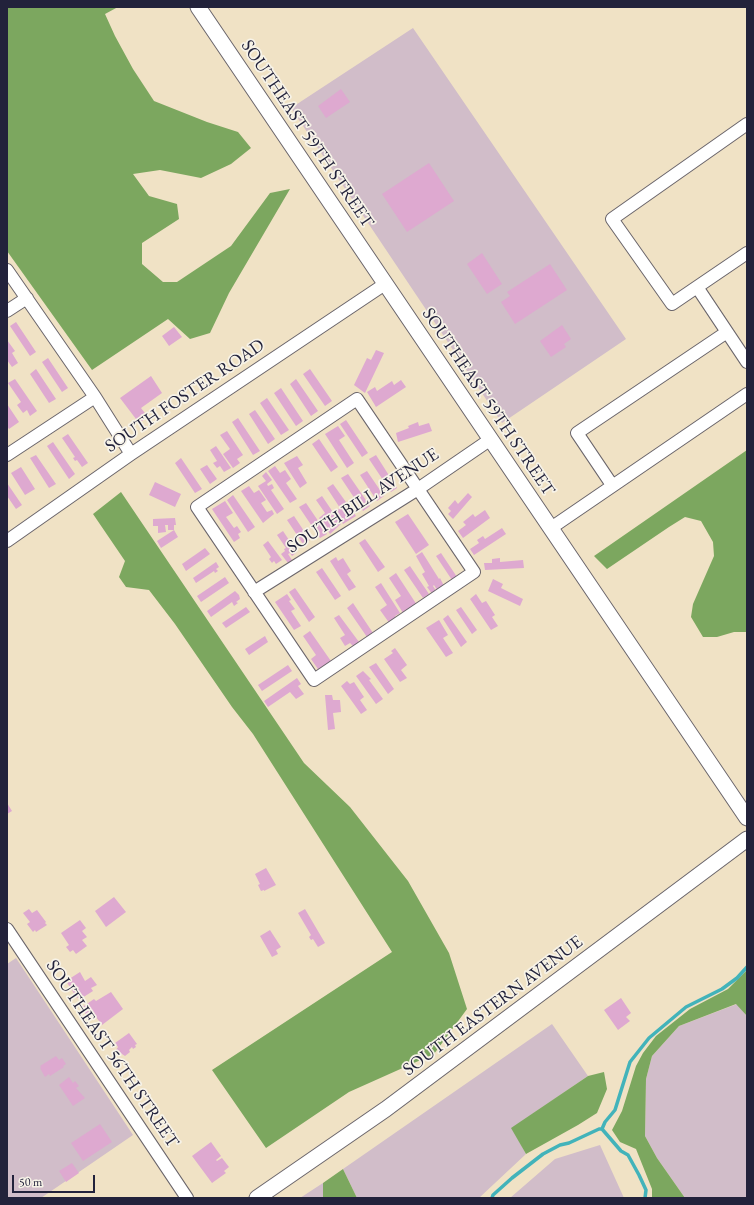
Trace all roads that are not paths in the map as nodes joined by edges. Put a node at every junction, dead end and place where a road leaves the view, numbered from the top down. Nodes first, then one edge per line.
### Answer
1 (198, 7) edge
2 (747, 124) edge
3 (747, 253) edge
4 (7, 270) edge
5 (385, 284) junction
6 (696, 287) junction
7 (27, 298) junction
8 (7, 311) edge
9 (727, 332) junction
10 (747, 362) edge
11 (747, 394) edge
12 (95, 397) junction
13 (491, 440) junction
14 (131, 454) junction
15 (7, 455) edge
16 (612, 485) junction
17 (418, 489) junction
18 (551, 528) junction
19 (7, 541) edge
20 (254, 592) junction
21 (747, 818) edge
22 (747, 839) edge
23 (7, 929) edge
24 (187, 1198) edge
25 (257, 1198) edge

1 - 5 main road, SOUTHEAST 59TH STREET
2 - 6 street
3 - 6 street
4 - 7 street
5 - 13 main road, SOUTHEAST 59TH STREET
5 - 14 street, SOUTH FOSTER ROAD
6 - 9 street
7 - 8 street
7 - 12 street
9 - 10 street
9 - 16 street
11 - 16 street
12 - 14 street
12 - 15 street
13 - 17 street, SOUTH BILL AVENUE
13 - 18 main road, SOUTHEAST 59TH STREET
14 - 19 street, SOUTH FOSTER ROAD
16 - 18 street
17 - 20 street, SOUTH BILL AVENUE
17 - 20 street
17 - 20 street
18 - 21 main road, SOUTHEAST 59TH STREET
22 - 25 main road, SOUTH EASTERN AVENUE
23 - 24 street, SOUTHEAST 56TH STREET

